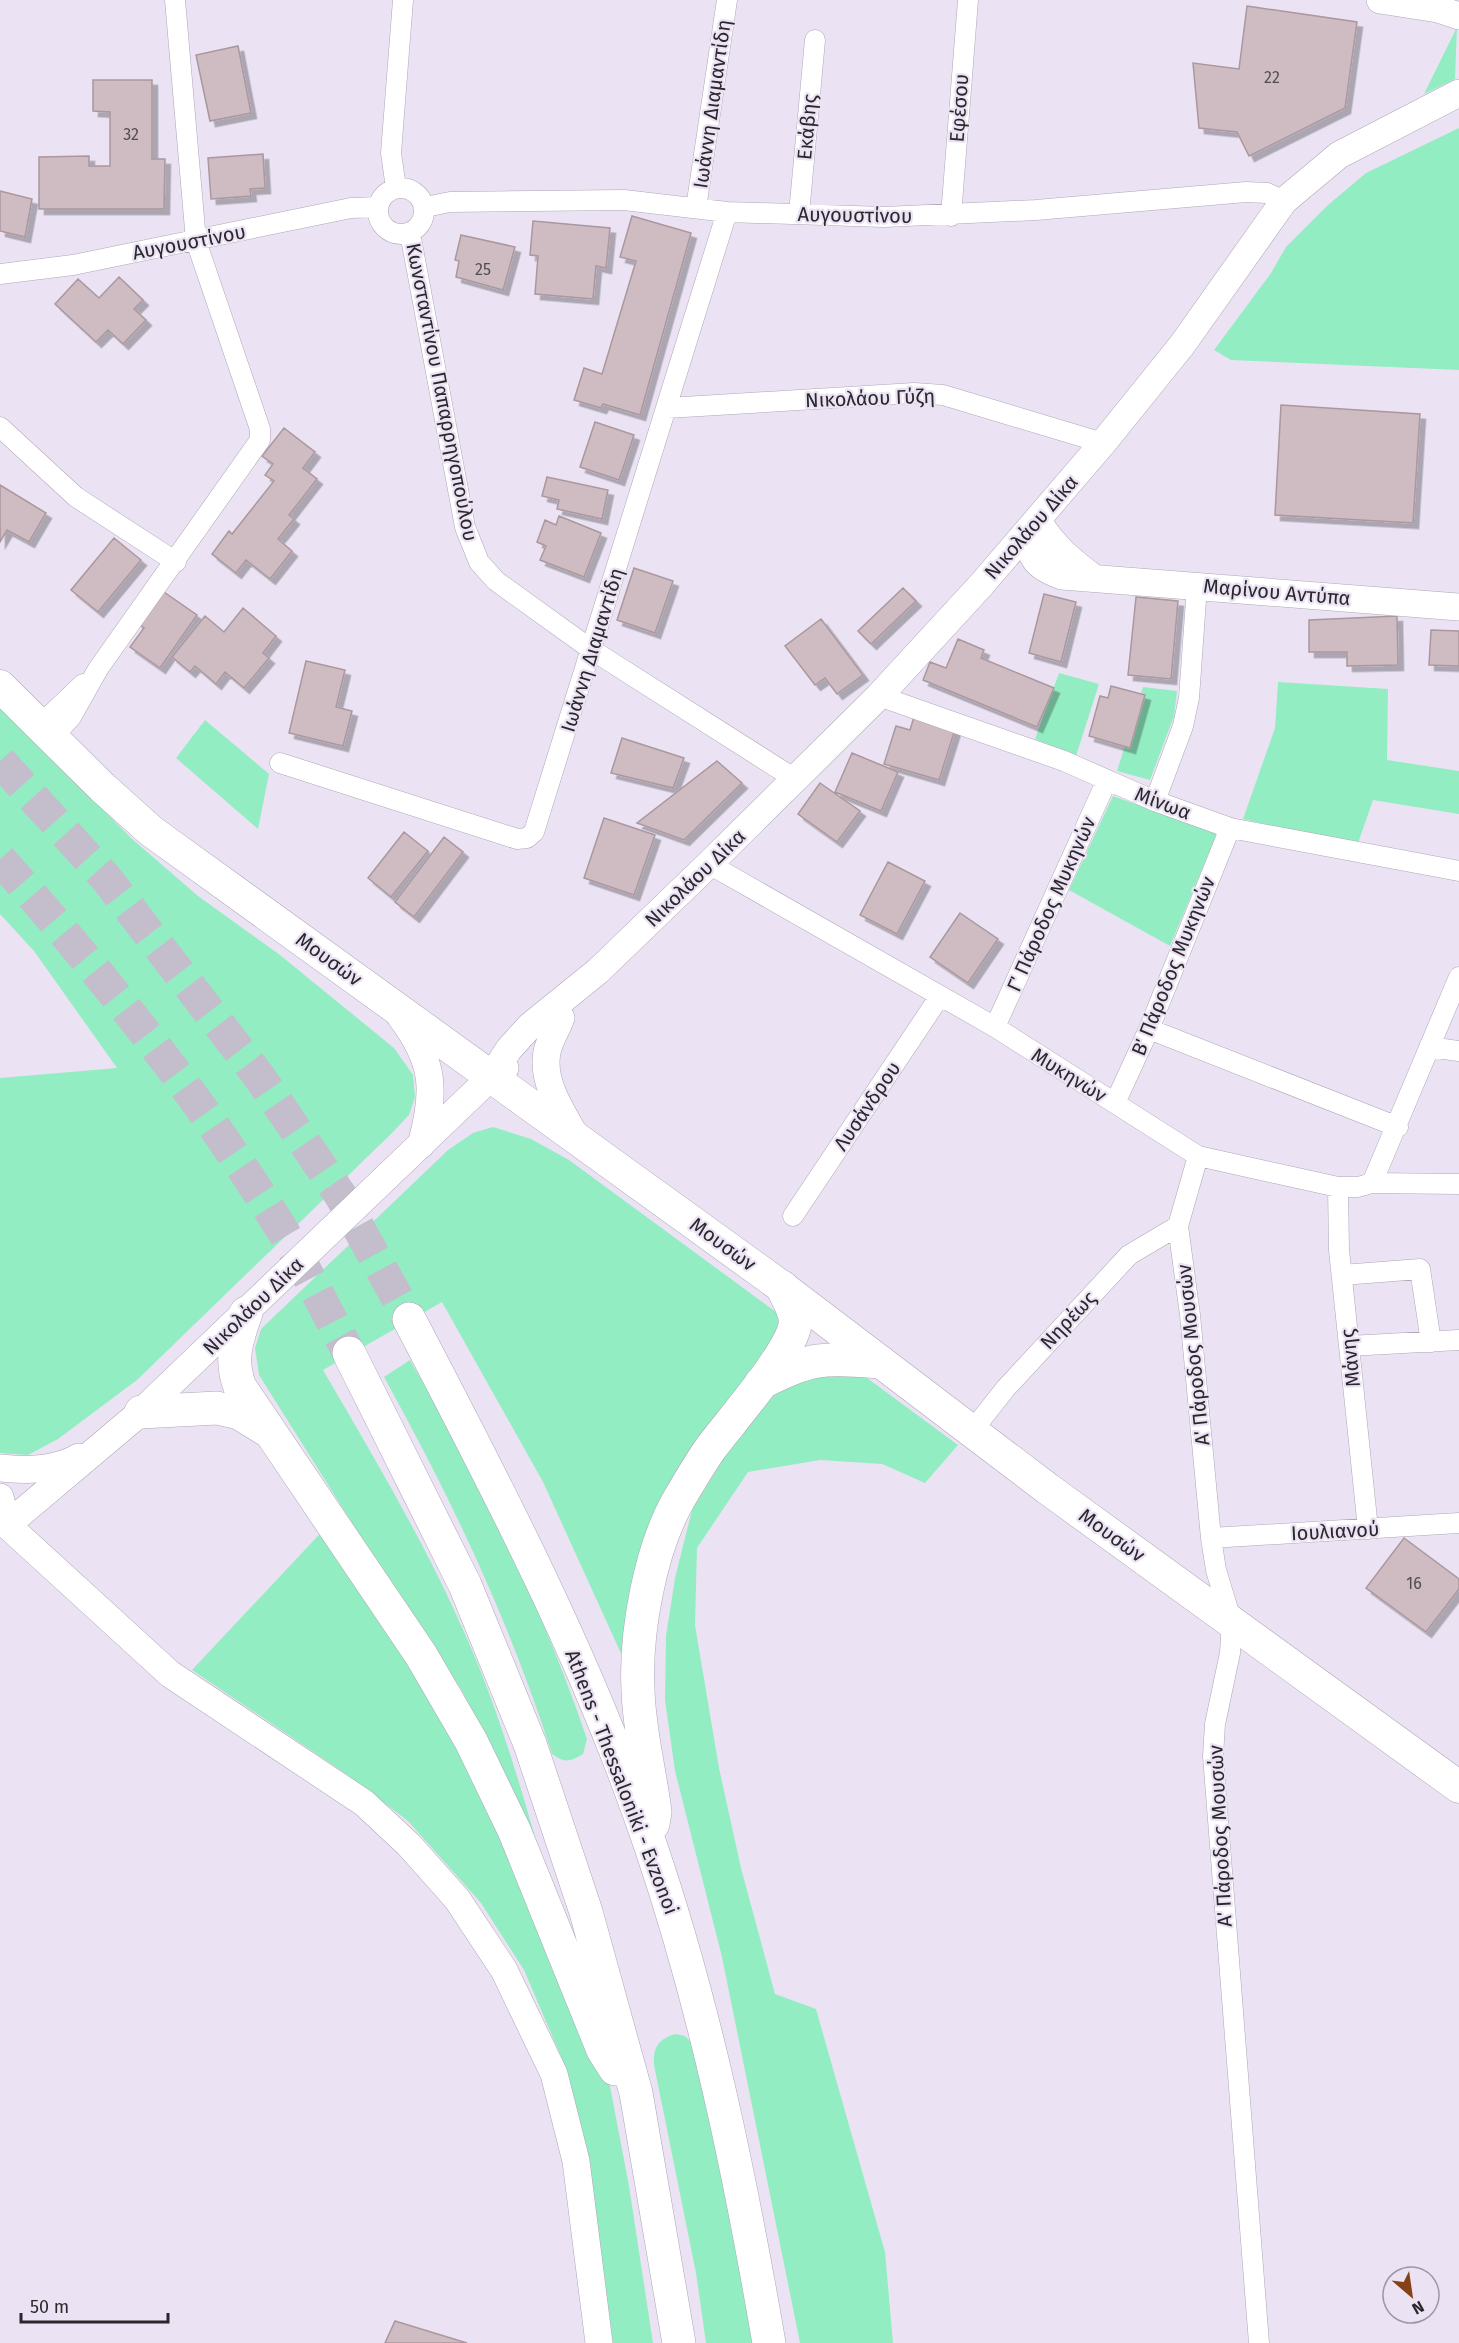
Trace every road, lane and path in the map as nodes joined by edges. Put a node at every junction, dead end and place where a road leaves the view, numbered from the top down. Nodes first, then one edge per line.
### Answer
1 (176, 0) edge
2 (403, 0) edge
3 (727, 0) edge
4 (968, 0) edge
5 (1380, 0) edge
6 (1445, 8) edge
7 (815, 40) dead end
8 (1459, 93) edge
9 (396, 188) junction
10 (1284, 201) junction
11 (378, 207) junction
12 (424, 207) junction
13 (696, 208) junction
14 (727, 212) junction
15 (799, 214) junction
16 (951, 216) junction
17 (410, 233) junction
18 (196, 241) junction
19 (0, 274) edge
20 (667, 408) junction
21 (0, 427) edge
22 (1103, 443) junction
23 (1038, 521) junction
24 (176, 562) junction
25 (1062, 576) junction
26 (1094, 578) junction
27 (982, 584) junction
28 (1197, 586) junction
29 (1459, 607) edge
30 (592, 650) junction
31 (0, 687) edge
32 (879, 696) junction
33 (45, 733) junction
34 (280, 763) dead end
35 (795, 779) junction
36 (1107, 780) junction
37 (1155, 801) junction
38 (1230, 828) junction
39 (709, 864) junction
40 (1459, 871) edge
41 (598, 971) junction
42 (1459, 977) edge
43 (940, 996) junction
44 (394, 1008) junction
45 (561, 1018) junction
46 (995, 1028) junction
47 (1149, 1029) junction
48 (1429, 1047) junction
49 (1459, 1051) edge
50 (491, 1077) junction
51 (1114, 1103) junction
52 (1398, 1127) junction
53 (577, 1140) junction
54 (421, 1145) junction
55 (1198, 1156) junction
56 (1372, 1182) junction
57 (1459, 1184) edge
58 (1338, 1187) junction
59 (793, 1216) dead end
60 (1178, 1226) junction
61 (1342, 1275) junction
62 (782, 1287) junction
63 (246, 1313) junction
64 (409, 1319) tunnel mouth
65 (1459, 1340) edge
66 (1431, 1342) junction
67 (1349, 1346) junction
68 (349, 1353) tunnel mouth
69 (880, 1362) junction
70 (761, 1383) junction
71 (141, 1412) junction
72 (269, 1431) junction
73 (972, 1431) junction
74 (99, 1447) junction
75 (0, 1468) edge
76 (0, 1497) edge
77 (1459, 1523) edge
78 (2, 1526) edge
79 (1368, 1529) junction
80 (1211, 1538) junction
81 (1232, 1623) junction
82 (1459, 1787) edge
83 (650, 1844) junction
84 (636, 2093) junction
85 (599, 2343) edge
86 (679, 2343) edge
87 (769, 2343) edge
88 (1258, 2343) edge

1 - 18 street
2 - 9 street
3 - 13 street, Ιωάννη Διαμαντίδη
4 - 16 street, Εφέσου
5 - 6 street
7 - 15 street, Εκάβης
8 - 10 street, Νικολάου Δίκα
9 - 11 street
9 - 12 street
10 - 16 street, Αυγουστίνου
10 - 22 street, Νικολάου Δίκα
11 - 17 street
11 - 18 street, Αυγουστίνου
12 - 13 street, Αυγουστίνου
12 - 17 street
13 - 14 street, Αυγουστίνου
14 - 15 street, Αυγουστίνου
14 - 20 street, Ιωάννη Διαμαντίδη
15 - 16 street, Αυγουστίνου
17 - 30 street, Κωνσταντίνου Παπαρρηγοπούλου
18 - 19 street, Αυγουστίνου
18 - 24 street
20 - 22 street, Νικολάου Γύζη
20 - 30 street, Ιωάννη Διαμαντίδη
21 - 24 street
22 - 23 street, Νικολάου Δίκα
23 - 25 street
23 - 26 street
23 - 27 street, Νικολάου Δίκα
24 - 33 street
25 - 26 street, Μαρίνου Αντύπα
25 - 27 street, Μαρίνου Αντύπα
26 - 28 street, Μαρίνου Αντύπα
27 - 32 street, Νικολάου Δίκα
28 - 29 street, Μαρίνου Αντύπα
28 - 37 street
30 - 34 street, Ιωάννη Διαμαντίδη
30 - 35 street, Κωνσταντίνου Παπαρρηγοπούλου
31 - 33 main road, Μουσών
32 - 35 street, Νικολάου Δίκα
32 - 36 street, Μίνωα
33 - 44 main road, Μουσών
35 - 39 street, Νικολάου Δίκα
36 - 37 street, Μίνωα
36 - 46 street, Γ΄ Πάροδος Μυκηνών
37 - 38 street, Μίνωα
38 - 40 street, Μίνωα
38 - 47 street, Β΄ Πάροδος Μυκηνών
39 - 41 street, Νικολάου Δίκα
39 - 43 street, Μυκηνών
41 - 45 street, Νικολάου Δίκα
41 - 50 street, Νικολάου Δίκα
42 - 48 street
43 - 46 street, Μυκηνών
43 - 59 street, Λυσάνδρου
44 - 50 main road, Μουσών
44 - 54 street
45 - 50 street, Νικολάου Δίκα
45 - 53 street
46 - 51 street, Μυκηνών
47 - 51 street, Β΄ Πάροδος Μυκηνών
47 - 52 street
48 - 49 street
48 - 52 street
50 - 53 main road, Μουσών
50 - 54 street, Νικολάου Δίκα
51 - 55 street, Μυκηνών
52 - 56 street
53 - 62 main road, Μουσών
54 - 63 street, Νικολάου Δίκα
55 - 58 street, Μυκηνών
55 - 60 street, Α΄ Πάροδος Μουσών
56 - 57 street, Μυκηνών
56 - 58 street, Μυκηνών
58 - 61 street, Μάνης
60 - 73 street, Νηρέως
60 - 80 street, Α΄ Πάροδος Μουσών
61 - 66 street
61 - 67 street, Μάνης
62 - 69 main road, Μουσών
62 - 70 highway
63 - 71 street, Νικολάου Δίκα
63 - 72 highway
64 - 83 highway, Athens - Thessaloniki - Evzonoi
65 - 66 street
66 - 67 street
67 - 79 street, Μάνης
68 - 84 highway
69 - 70 highway
69 - 73 main road, Μουσών
70 - 83 highway
71 - 72 highway
71 - 74 street, Νικολάου Δίκα
72 - 84 highway
73 - 81 main road, Μουσών
74 - 75 street
74 - 78 street, Νικολάου Δίκα
76 - 78 street
77 - 79 street, Ιουλιανού
78 - 85 street
79 - 80 street, Ιουλιανού
80 - 81 street, Α΄ Πάροδος Μουσών
81 - 82 main road, Μουσών
81 - 88 street, Α΄ Πάροδος Μουσών
83 - 87 highway, Athens - Thessaloniki - Evzonoi
84 - 86 highway

